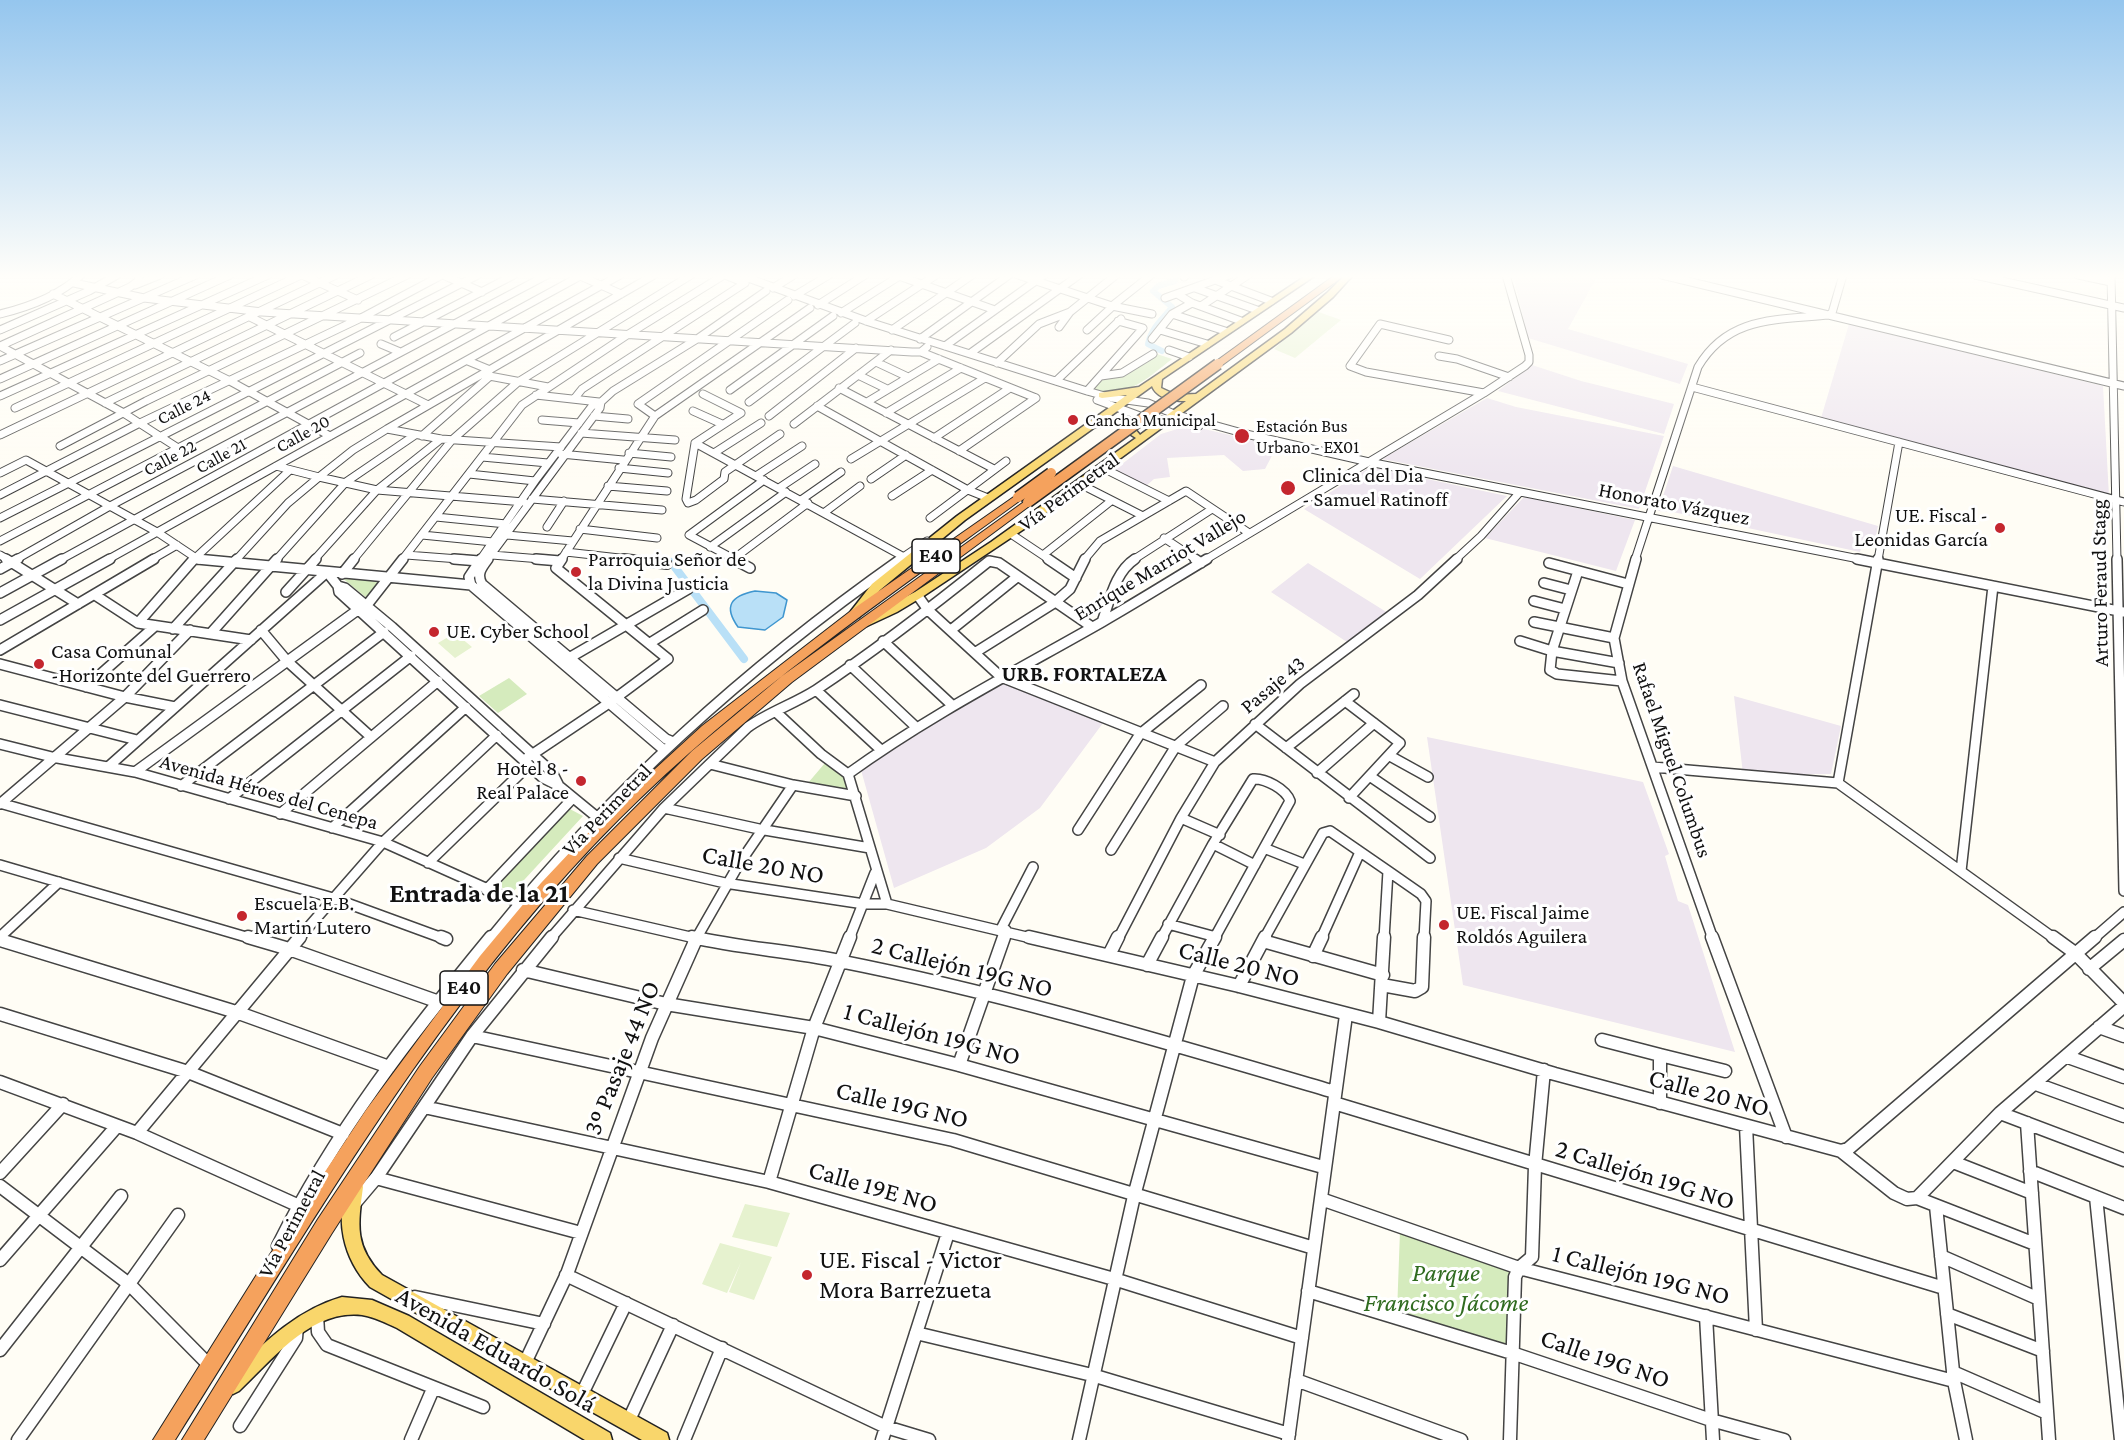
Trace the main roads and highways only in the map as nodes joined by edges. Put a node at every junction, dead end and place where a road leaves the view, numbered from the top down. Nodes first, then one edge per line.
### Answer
1 (1210, 342) edge
2 (1240, 342) edge
3 (1243, 342) edge
4 (1272, 342) edge
5 (1214, 362) junction
6 (1159, 377) junction
7 (1201, 393) junction
8 (1090, 427) junction
9 (1134, 444) junction
10 (859, 619) junction
11 (356, 1179) junction
12 (217, 1400) junction
13 (163, 1440) edge
14 (192, 1440) edge
15 (603, 1440) edge
16 (660, 1440) edge

1 - 6 main road, Vía Perimetral
2 - 5 highway, Vía Perimetral / E40
3 - 5 highway, Vía Perimetral / E40
4 - 7 main road, Vía Perimetral
5 - 10 highway, Vía Perimetral / E40, bridge
6 - 7 main road
6 - 8 main road, Vía Perimetral
6 - 8 main road
7 - 9 main road, Vía Perimetral
8 - 9 main road
8 - 10 main road, Vía Perimetral
9 - 10 main road, Vía Perimetral
10 - 11 highway, Vía Perimetral / E40
10 - 13 highway, Vía Perimetral / E40
11 - 12 highway, Vía Perimetral / E40
11 - 16 main road, Avenida Eduardo Solá
12 - 14 highway, Vía Perimetral / E40
12 - 15 main road, Avenida Eduardo Solá

